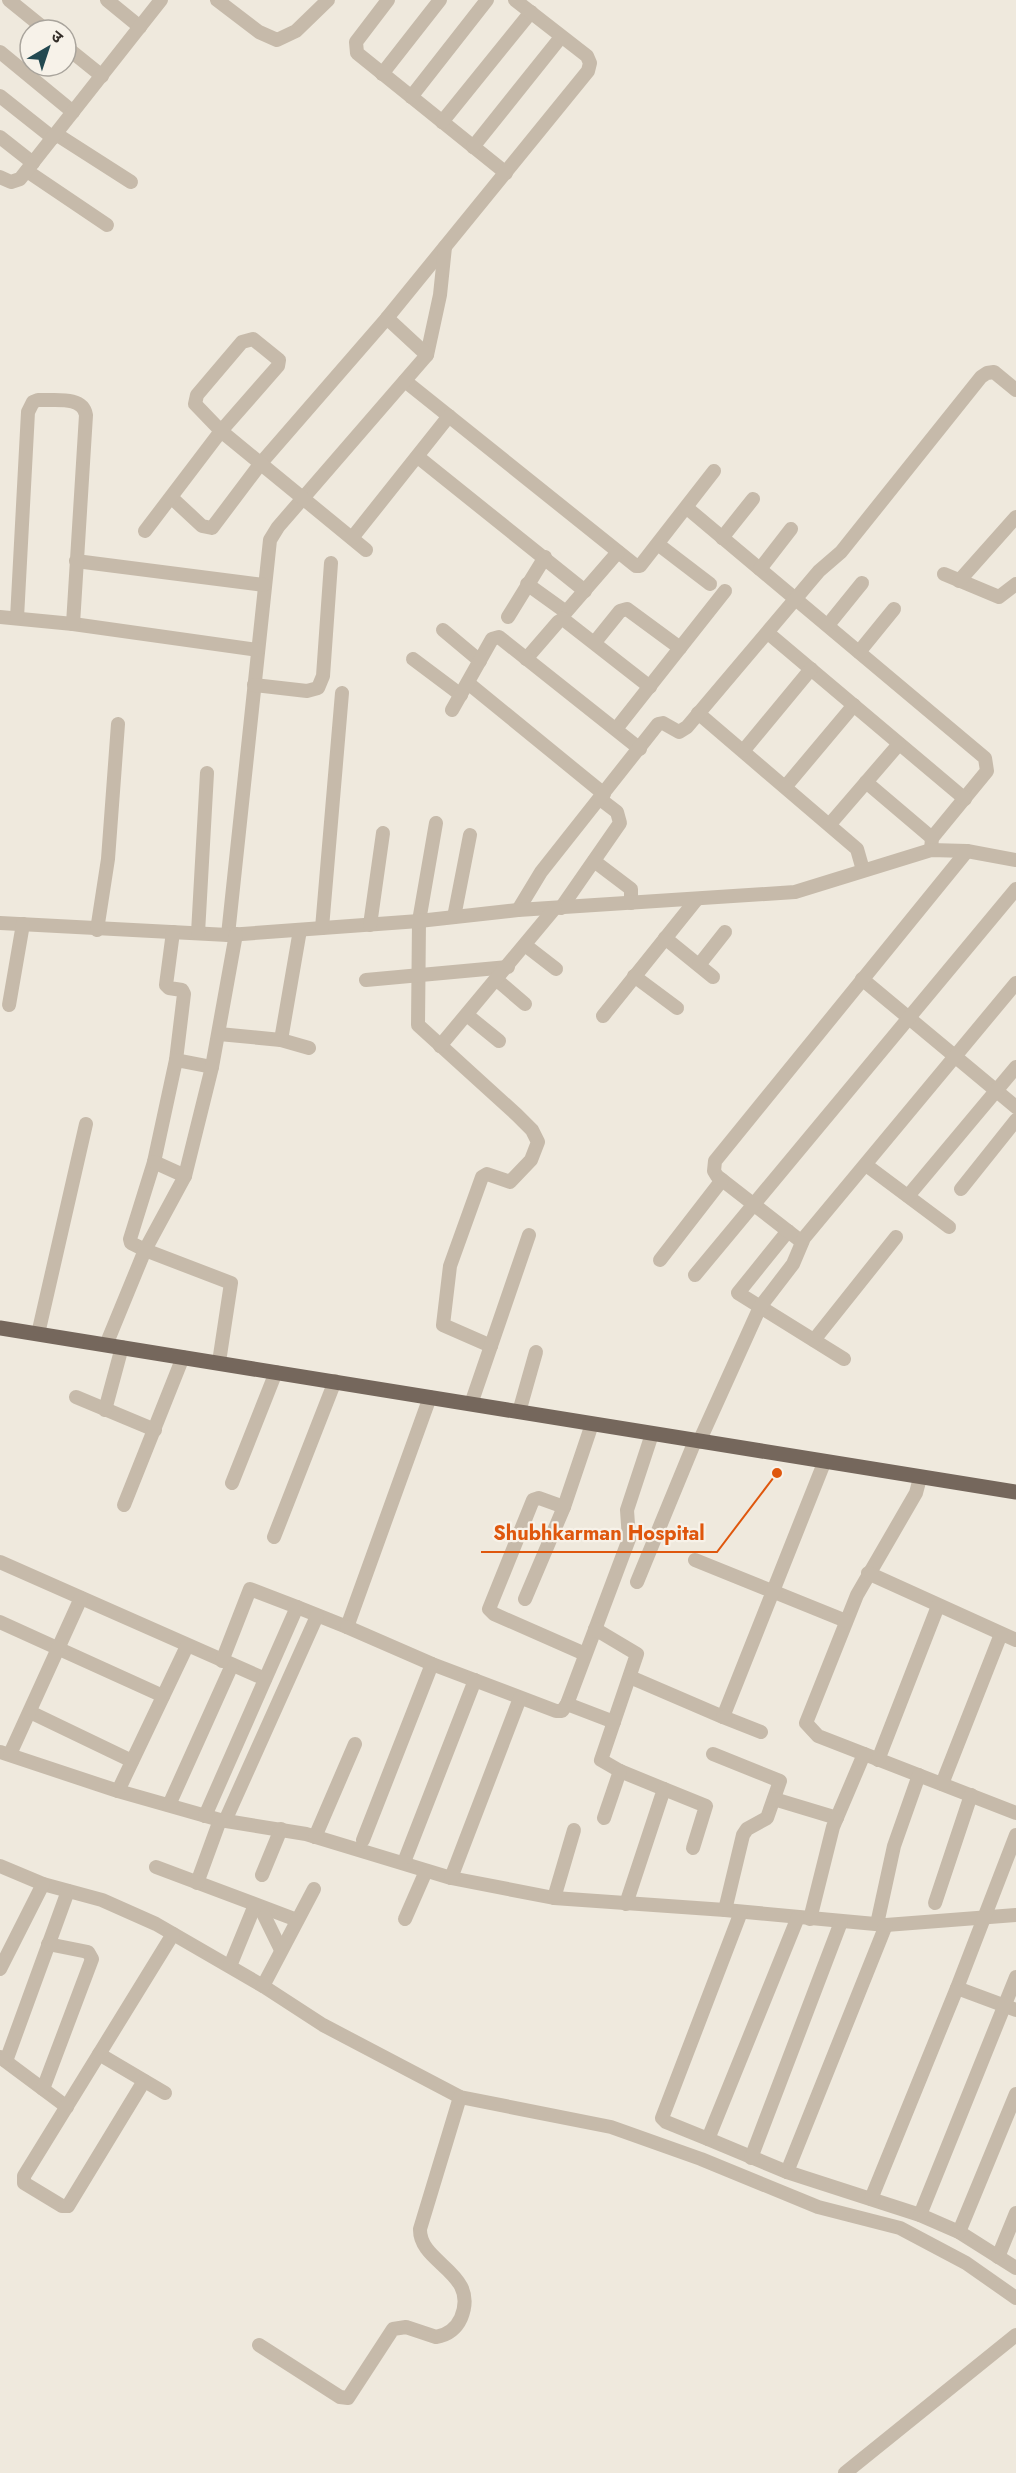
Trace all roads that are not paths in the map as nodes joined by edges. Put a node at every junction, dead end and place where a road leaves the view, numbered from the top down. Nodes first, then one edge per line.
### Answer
1 (9, 0) edge
2 (107, 0) edge
3 (161, 0) edge
4 (327, 0) edge
5 (388, 0) edge
6 (440, 0) edge
7 (487, 0) edge
8 (514, 0) edge
9 (227, 3) edge
10 (531, 12) junction
11 (31, 18) edge
12 (140, 27) junction
13 (561, 37) junction
14 (0, 52) edge
15 (78, 57) edge
16 (382, 74) junction
17 (102, 76) junction
18 (0, 96) edge
19 (411, 97) junction
20 (73, 112) junction
21 (442, 122) junction
22 (54, 136) junction
23 (0, 137) edge
24 (473, 147) junction
25 (30, 167) junction
26 (506, 173) junction
27 (0, 177) edge
28 (131, 182) dead end
29 (107, 225) dead end
30 (445, 247) junction
31 (387, 318) junction
32 (428, 355) junction
33 (405, 381) junction
34 (1016, 390) edge
35 (449, 416) junction
36 (221, 431) junction
37 (418, 457) junction
38 (261, 463) junction
39 (714, 471) dead end
40 (172, 498) junction
41 (753, 499) dead end
42 (304, 500) junction
43 (687, 508) junction
44 (1016, 517) edge
45 (791, 529) dead end
46 (145, 531) dead end
47 (351, 538) junction
48 (722, 538) junction
49 (659, 545) junction
50 (366, 550) dead end
51 (618, 552) junction
52 (545, 557) junction
53 (76, 561) junction
54 (331, 563) dead end
55 (760, 569) junction
56 (944, 574) dead end
57 (959, 581) junction
58 (862, 583) dead end
59 (527, 584) junction
60 (710, 584) dead end
61 (1016, 584) edge
62 (264, 585) junction
63 (585, 591) junction
64 (725, 591) dead end
65 (796, 599) junction
66 (894, 609) dead end
67 (0, 617) edge
68 (508, 617) dead end
69 (17, 618) junction
70 (73, 624) junction
71 (828, 626) junction
72 (443, 630) dead end
73 (768, 633) junction
74 (595, 642) junction
75 (680, 648) junction
76 (258, 650) junction
77 (860, 652) junction
78 (413, 659) dead end
79 (526, 659) junction
80 (480, 661) junction
81 (811, 669) junction
82 (468, 683) junction
83 (254, 685) junction
84 (650, 687) junction
85 (342, 693) dead end
86 (461, 695) junction
87 (854, 705) junction
88 (452, 710) dead end
89 (698, 713) junction
90 (118, 724) dead end
91 (616, 729) junction
92 (899, 744) junction
93 (640, 749) junction
94 (744, 750) junction
95 (207, 773) dead end
96 (866, 782) junction
97 (786, 786) junction
98 (602, 796) junction
99 (965, 799) junction
100 (436, 823) dead end
101 (830, 824) junction
102 (383, 833) dead end
103 (470, 835) dead end
104 (931, 844) junction
105 (967, 851) junction
106 (1016, 860) edge
107 (594, 861) junction
108 (863, 870) junction
109 (1016, 889) edge
110 (696, 900) junction
111 (632, 903) junction
112 (558, 908) junction
113 (518, 910) junction
114 (454, 917) junction
115 (419, 921) junction
116 (0, 923) edge
117 (22, 924) junction
118 (370, 925) junction
119 (322, 928) junction
120 (97, 930) junction
121 (300, 930) junction
122 (173, 932) junction
123 (725, 932) dead end
124 (198, 933) junction
125 (232, 934) junction
126 (665, 938) junction
127 (525, 945) junction
128 (699, 965) junction
129 (508, 967) junction
130 (556, 969) dead end
131 (417, 975) junction
132 (634, 976) junction
133 (713, 977) dead end
134 (862, 979) junction
135 (366, 980) dead end
136 (497, 980) junction
137 (1016, 983) edge
138 (525, 1004) dead end
139 (9, 1005) dead end
140 (677, 1008) dead end
141 (467, 1015) junction
142 (603, 1016) dead end
143 (909, 1017) junction
144 (219, 1034) junction
145 (281, 1041) junction
146 (499, 1041) dead end
147 (440, 1046) junction
148 (309, 1048) dead end
149 (955, 1057) junction
150 (176, 1060) junction
151 (212, 1066) junction
152 (1016, 1067) edge
153 (996, 1091) junction
154 (1016, 1107) edge
155 (1016, 1120) edge
156 (86, 1124) dead end
157 (154, 1162) junction
158 (866, 1165) junction
159 (185, 1176) junction
160 (722, 1180) junction
161 (961, 1189) dead end
162 (908, 1196) junction
163 (754, 1204) junction
164 (949, 1227) dead end
165 (788, 1231) junction
166 (530, 1235) dead end
167 (896, 1237) dead end
168 (802, 1242) junction
169 (145, 1250) junction
170 (660, 1260) dead end
171 (695, 1275) dead end
172 (760, 1307) junction
173 (0, 1328) edge
174 (38, 1334) junction
175 (814, 1340) junction
176 (106, 1345) junction
177 (491, 1346) junction
178 (122, 1347) junction
179 (536, 1352) dead end
180 (183, 1357) junction
181 (844, 1359) dead end
182 (219, 1362) junction
183 (276, 1371) junction
184 (335, 1381) junction
185 (76, 1397) dead end
186 (430, 1397) junction
187 (471, 1404) junction
188 (105, 1410) junction
189 (519, 1412) junction
190 (592, 1424) junction
191 (155, 1430) junction
192 (652, 1434) junction
193 (697, 1441) junction
194 (824, 1462) junction
195 (920, 1478) junction
196 (232, 1484) dead end
197 (1016, 1492) edge
198 (124, 1505) dead end
199 (564, 1507) junction
200 (274, 1537) dead end
201 (695, 1560) dead end
202 (0, 1562) edge
203 (868, 1573) junction
204 (638, 1582) dead end
205 (773, 1593) junction
206 (81, 1598) junction
207 (525, 1599) dead end
208 (938, 1606) junction
209 (297, 1607) junction
210 (317, 1616) junction
211 (846, 1621) junction
212 (0, 1622) edge
213 (347, 1627) junction
214 (595, 1629) junction
215 (1001, 1634) junction
216 (1016, 1640) edge
217 (187, 1646) junction
218 (58, 1650) junction
219 (585, 1654) junction
220 (227, 1663) junction
221 (432, 1664) junction
222 (630, 1677) junction
223 (266, 1679) junction
224 (475, 1680) junction
225 (163, 1695) junction
226 (520, 1698) junction
227 (567, 1704) junction
228 (30, 1712) junction
229 (723, 1717) junction
230 (614, 1722) junction
231 (761, 1732) dead end
232 (355, 1744) dead end
233 (5, 1753) edge
234 (713, 1754) dead end
235 (864, 1754) junction
236 (878, 1760) junction
237 (132, 1761) junction
238 (620, 1771) junction
239 (919, 1775) junction
240 (942, 1784) junction
241 (664, 1789) junction
242 (118, 1791) junction
243 (971, 1795) junction
244 (774, 1799) junction
245 (169, 1805) junction
246 (1016, 1813) edge
247 (205, 1815) junction
248 (604, 1818) dead end
249 (837, 1818) junction
250 (223, 1820) junction
251 (281, 1829) junction
252 (574, 1830) dead end
253 (1016, 1835) edge
254 (315, 1837) junction
255 (363, 1840) dead end
256 (693, 1848) dead end
257 (406, 1857) dead end
258 (0, 1866) edge
259 (156, 1867) dead end
260 (426, 1871) junction
261 (262, 1875) dead end
262 (451, 1878) junction
263 (197, 1883) junction
264 (43, 1884) junction
265 (314, 1888) dead end
266 (68, 1891) junction
267 (554, 1898) junction
268 (935, 1903) dead end
269 (626, 1904) junction
270 (257, 1906) junction
271 (725, 1910) junction
272 (741, 1912) junction
273 (1016, 1915) edge
274 (984, 1917) junction
275 (804, 1918) junction
276 (405, 1919) dead end
277 (297, 1920) junction
278 (841, 1922) junction
279 (881, 1924) junction
280 (173, 1934) junction
281 (48, 1944) junction
282 (280, 1950) junction
283 (230, 1966) junction
284 (0, 1969) edge
285 (1016, 1977) edge
286 (263, 1986) junction
287 (957, 1988) junction
288 (1010, 2008) edge
289 (99, 2054) junction
290 (3, 2059) edge
291 (144, 2081) junction
292 (43, 2089) junction
293 (165, 2094) dead end
294 (1016, 2094) edge
295 (460, 2097) junction
296 (66, 2107) junction
297 (708, 2139) junction
298 (751, 2158) junction
299 (787, 2172) junction
300 (871, 2199) junction
301 (1016, 2213) edge
302 (920, 2215) junction
303 (959, 2232) junction
304 (999, 2257) junction
305 (1016, 2268) edge
306 (1016, 2298) edge
307 (1016, 2335) edge
308 (259, 2345) dead end
309 (845, 2473) edge

1 - 11 street
2 - 12 street
3 - 12 street
4 - 9 street
5 - 16 street
6 - 16 street
7 - 19 street
8 - 10 street
10 - 13 street
10 - 21 street
12 - 17 street
13 - 24 street
13 - 26 street
14 - 20 street
15 - 17 street
16 - 19 street
17 - 20 street
18 - 22 street
19 - 21 street
20 - 22 street
21 - 24 street
22 - 25 street
22 - 28 street
23 - 25 street
24 - 26 street
25 - 27 street
25 - 29 street
26 - 30 street
30 - 31 street
30 - 32 street
31 - 32 street
31 - 38 street
32 - 33 street
33 - 35 street
33 - 42 street
34 - 65 street
35 - 37 street
35 - 51 street
36 - 36 street
36 - 38 street
36 - 40 street
37 - 47 street
37 - 52 street
38 - 40 street
38 - 42 street
39 - 43 street
40 - 46 street
41 - 48 street
42 - 47 street
42 - 62 street
43 - 48 street
43 - 49 street
44 - 57 street
45 - 55 street
47 - 50 street
48 - 55 street
49 - 51 street
49 - 60 street
51 - 63 street
52 - 59 street
52 - 63 street
53 - 62 street
53 - 69 street
53 - 70 street
54 - 83 street
55 - 65 street
56 - 57 street
57 - 61 street
58 - 71 street
59 - 63 street
59 - 68 street
62 - 76 street
64 - 75 street
65 - 71 street
65 - 73 street
66 - 77 street
67 - 69 street
69 - 70 street
70 - 76 street
71 - 77 street
72 - 80 street
73 - 81 street
73 - 89 street
74 - 75 street
74 - 79 street
74 - 84 street
75 - 84 street
76 - 83 street
77 - 99 street
78 - 86 street
79 - 80 street
79 - 91 street
80 - 82 street
81 - 87 street
81 - 94 street
82 - 86 street
82 - 98 street
83 - 125 street
84 - 91 street
85 - 119 street
86 - 88 street
87 - 92 street
87 - 97 street
89 - 93 street
89 - 94 street
90 - 120 street
91 - 93 street
92 - 96 street
92 - 99 street
93 - 98 street
94 - 97 street
95 - 124 street
96 - 101 street
96 - 104 street
97 - 101 street
98 - 107 street
98 - 113 street
99 - 104 street
100 - 115 street
101 - 108 street
102 - 118 street
103 - 114 street
104 - 105 street
104 - 108 street
105 - 106 street
105 - 134 street
107 - 111 street
107 - 112 street
108 - 110 street
109 - 143 street
110 - 111 street
110 - 126 street
111 - 112 street
112 - 113 street
112 - 127 street
113 - 114 street
114 - 115 street
115 - 118 street
115 - 131 street
116 - 117 street
117 - 120 street
117 - 139 street
118 - 119 street
119 - 121 street
120 - 122 street
121 - 125 street
121 - 145 street
122 - 124 street
122 - 150 street
123 - 128 street
124 - 125 street
125 - 144 street
126 - 128 street
126 - 132 street
127 - 129 street
127 - 130 street
128 - 133 street
129 - 131 street
129 - 136 street
131 - 135 street
131 - 147 street
132 - 140 street
132 - 142 street
134 - 143 street
134 - 160 street
136 - 138 street
136 - 141 street
137 - 149 street
141 - 146 street
141 - 147 street
143 - 149 street
143 - 163 street
144 - 145 street
144 - 151 street
145 - 148 street
147 - 177 street
149 - 153 street
149 - 158 street
150 - 151 street
150 - 157 street
151 - 159 street
152 - 153 street
153 - 154 street
153 - 162 street
155 - 161 street
156 - 174 street
157 - 159 street
157 - 169 street
158 - 162 street
158 - 168 street
159 - 169 street
160 - 163 street
160 - 170 street
162 - 164 street
163 - 165 street
163 - 171 street
165 - 168 street
165 - 172 street
166 - 177 street
167 - 175 street
168 - 172 street
169 - 176 street
169 - 182 street
172 - 175 street
172 - 193 street
173 - 174 main road
174 - 176 main road
175 - 181 street
176 - 178 main road
177 - 187 street
178 - 180 main road
178 - 188 street
179 - 189 street
180 - 182 main road
180 - 191 street
182 - 183 main road
183 - 184 main road
183 - 196 street
184 - 186 main road
184 - 200 street
185 - 188 street
186 - 187 main road
186 - 213 street
187 - 189 main road
188 - 191 street
189 - 190 main road
190 - 192 main road
190 - 199 street
191 - 198 street
192 - 193 main road
192 - 214 street
193 - 194 main road
193 - 204 street
194 - 195 main road
194 - 205 street
195 - 197 main road
195 - 203 street
199 - 207 street
199 - 219 street
201 - 205 street
202 - 206 street
203 - 208 street
203 - 211 street
205 - 211 street
205 - 229 street
206 - 217 street
206 - 218 street
208 - 215 street
208 - 236 street
209 - 210 street
209 - 220 street
209 - 223 street
210 - 213 street
210 - 250 street
211 - 235 street
212 - 218 street
213 - 221 street
214 - 219 street
214 - 222 street
215 - 216 street
215 - 240 street
217 - 220 street
217 - 225 street
218 - 225 street
218 - 228 street
219 - 227 street
220 - 223 street
220 - 245 street
221 - 224 street
221 - 255 street
222 - 229 street
222 - 230 street
223 - 247 street
224 - 226 street
224 - 257 street
225 - 237 street
226 - 227 street
226 - 262 street
227 - 230 street
228 - 233 street
228 - 237 street
229 - 231 street
230 - 238 street
232 - 254 street
233 - 242 street
234 - 244 street
235 - 236 street
235 - 249 street
236 - 239 street
237 - 242 street
238 - 241 street
238 - 248 street
239 - 240 street
239 - 279 street
240 - 243 street
241 - 256 street
241 - 269 street
242 - 245 street
243 - 246 street
243 - 268 street
244 - 249 street
244 - 271 street
245 - 247 street
247 - 250 street
249 - 275 street
250 - 251 street
250 - 263 street
251 - 254 street
251 - 261 street
252 - 267 street
253 - 274 street
254 - 260 street
258 - 264 street
259 - 263 street
260 - 262 street
260 - 276 street
262 - 267 street
263 - 270 street
264 - 266 street
264 - 284 street
265 - 277 street
266 - 280 street
266 - 281 street
267 - 269 street
269 - 271 street
270 - 277 street
270 - 282 street
270 - 283 street
271 - 272 street
272 - 275 street
272 - 297 street
273 - 274 street
274 - 279 street
274 - 287 street
275 - 278 street
275 - 297 street
277 - 282 street
278 - 279 street
278 - 298 street
279 - 299 street
280 - 283 street
280 - 289 street
281 - 290 street
281 - 292 street
282 - 286 street
283 - 286 street
285 - 288 street
286 - 295 street
287 - 288 street
287 - 300 street
288 - 302 street
289 - 291 street
289 - 296 street
290 - 292 street
291 - 293 street
291 - 296 street
292 - 296 street
294 - 303 street
295 - 306 street
295 - 308 street
297 - 298 street
298 - 299 street
299 - 300 street
300 - 302 street
301 - 304 street
302 - 303 street
303 - 304 street
304 - 305 street
307 - 309 street

